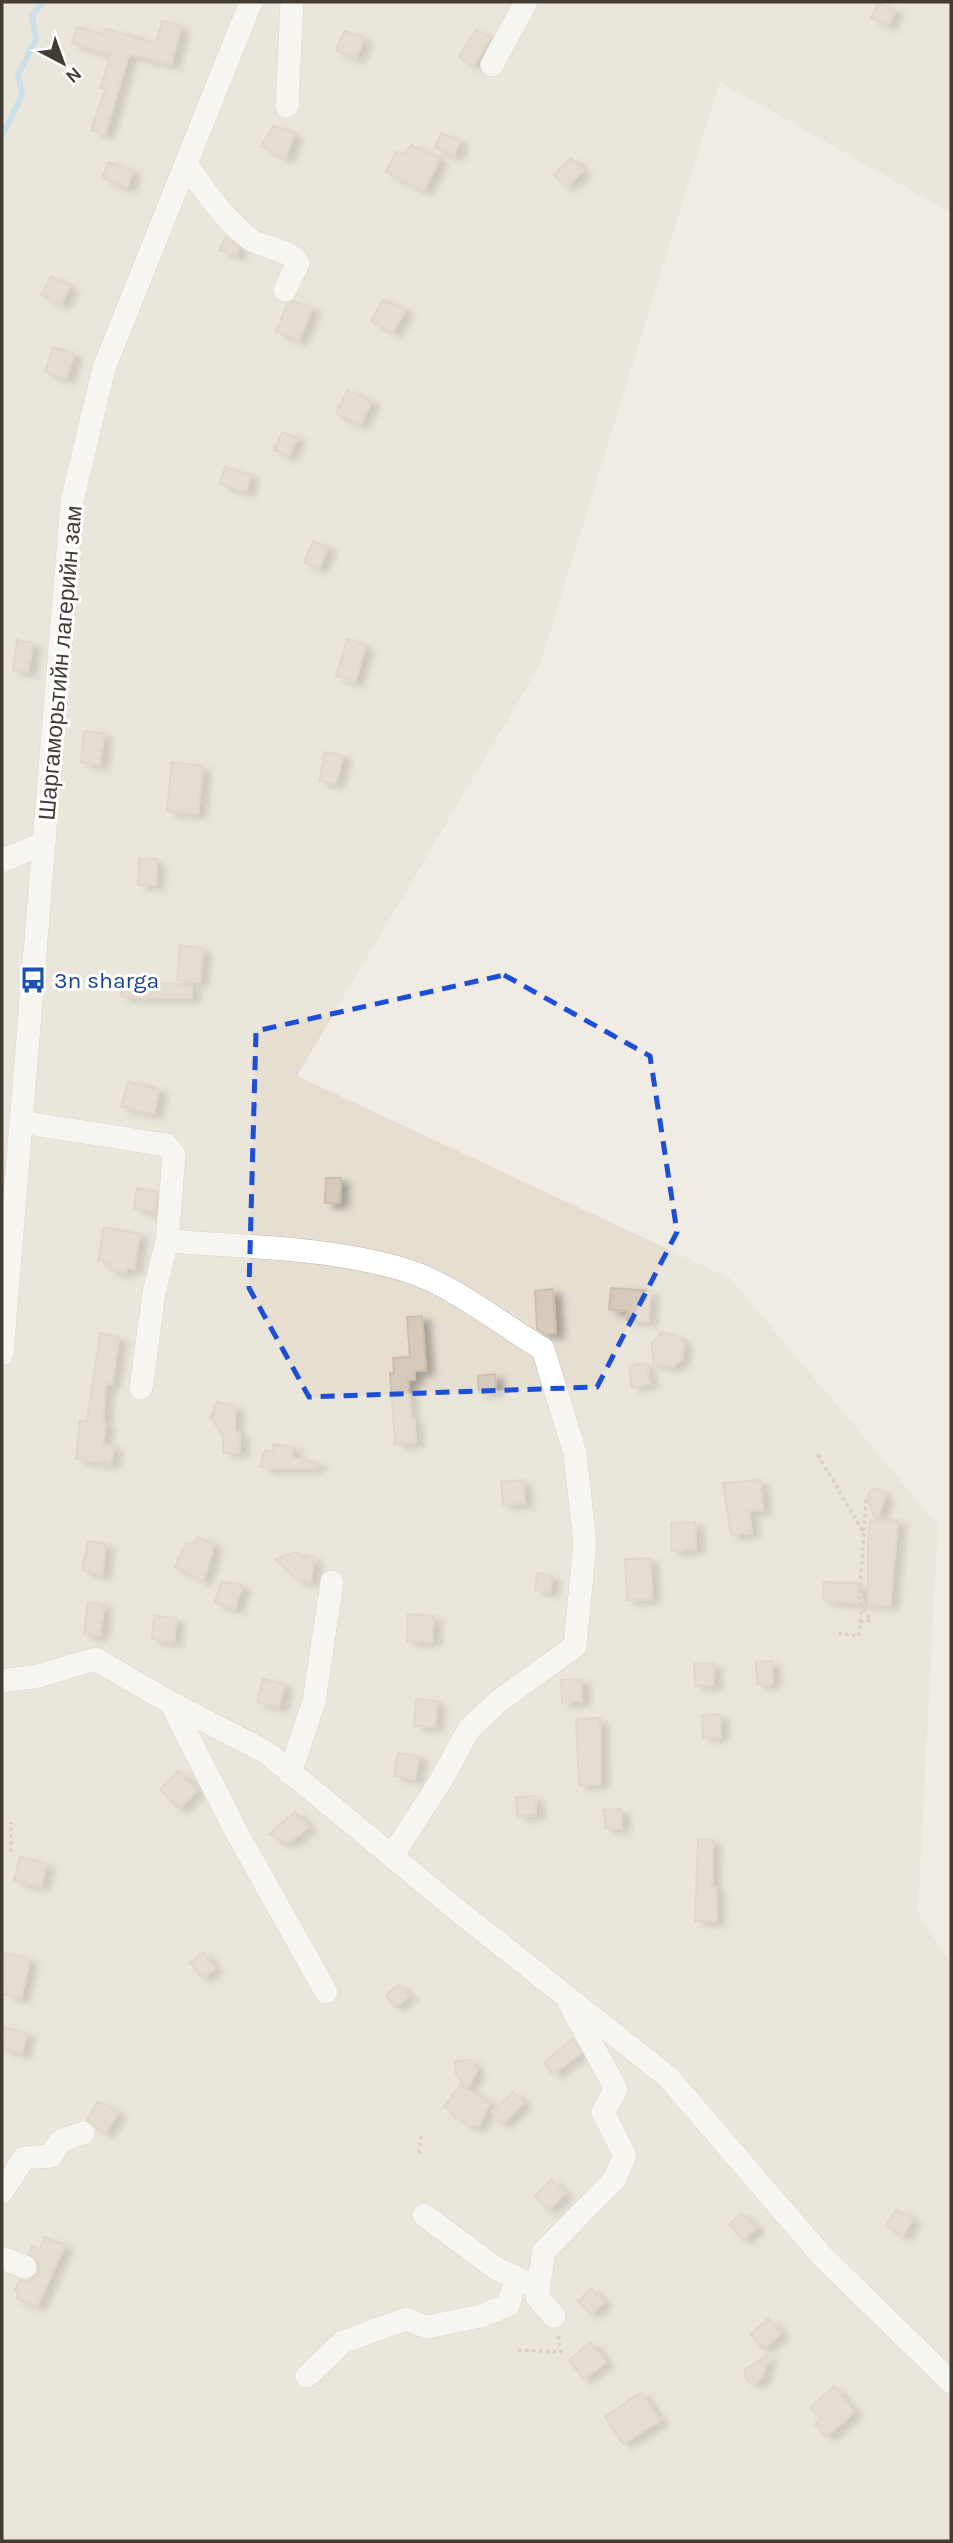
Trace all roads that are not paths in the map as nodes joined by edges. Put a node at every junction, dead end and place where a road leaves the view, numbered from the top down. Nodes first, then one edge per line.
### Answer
1 (251, 2) edge
2 (292, 2) edge
3 (526, 2) edge
4 (492, 65) dead end
5 (287, 106) dead end
6 (186, 164) junction
7 (285, 290) dead end
8 (44, 843) junction
9 (2, 861) edge
10 (21, 1122) junction
11 (167, 1241) junction
12 (2, 1354) edge
13 (141, 1388) dead end
14 (332, 1582) dead end
15 (2, 1681) edge
16 (171, 1703) junction
17 (290, 1773) junction
18 (392, 1856) junction
19 (326, 1992) dead end
20 (565, 1995) junction
21 (83, 2133) dead end
22 (2, 2192) edge
23 (424, 2215) dead end
24 (2, 2258) edge
25 (25, 2267) dead end
26 (527, 2283) junction
27 (554, 2316) road end
28 (307, 2376) dead end
29 (951, 2382) edge

1 - 6 street, Шаргаморьтийн лагерийн зам
2 - 5 street
3 - 4 street
6 - 7 street
6 - 8 street, Шаргаморьтийн лагерийн зам
8 - 9 street
8 - 10 street, Шаргаморьтийн лагерийн зам
10 - 11 street
10 - 12 street, Шаргаморьтийн лагерийн зам
11 - 13 street
11 - 18 street
14 - 17 street
15 - 16 street
16 - 17 street
16 - 19 street
17 - 18 street
18 - 20 street
20 - 26 street
20 - 29 street
21 - 22 street
23 - 26 street
24 - 25 street
26 - 27 street
26 - 28 street

